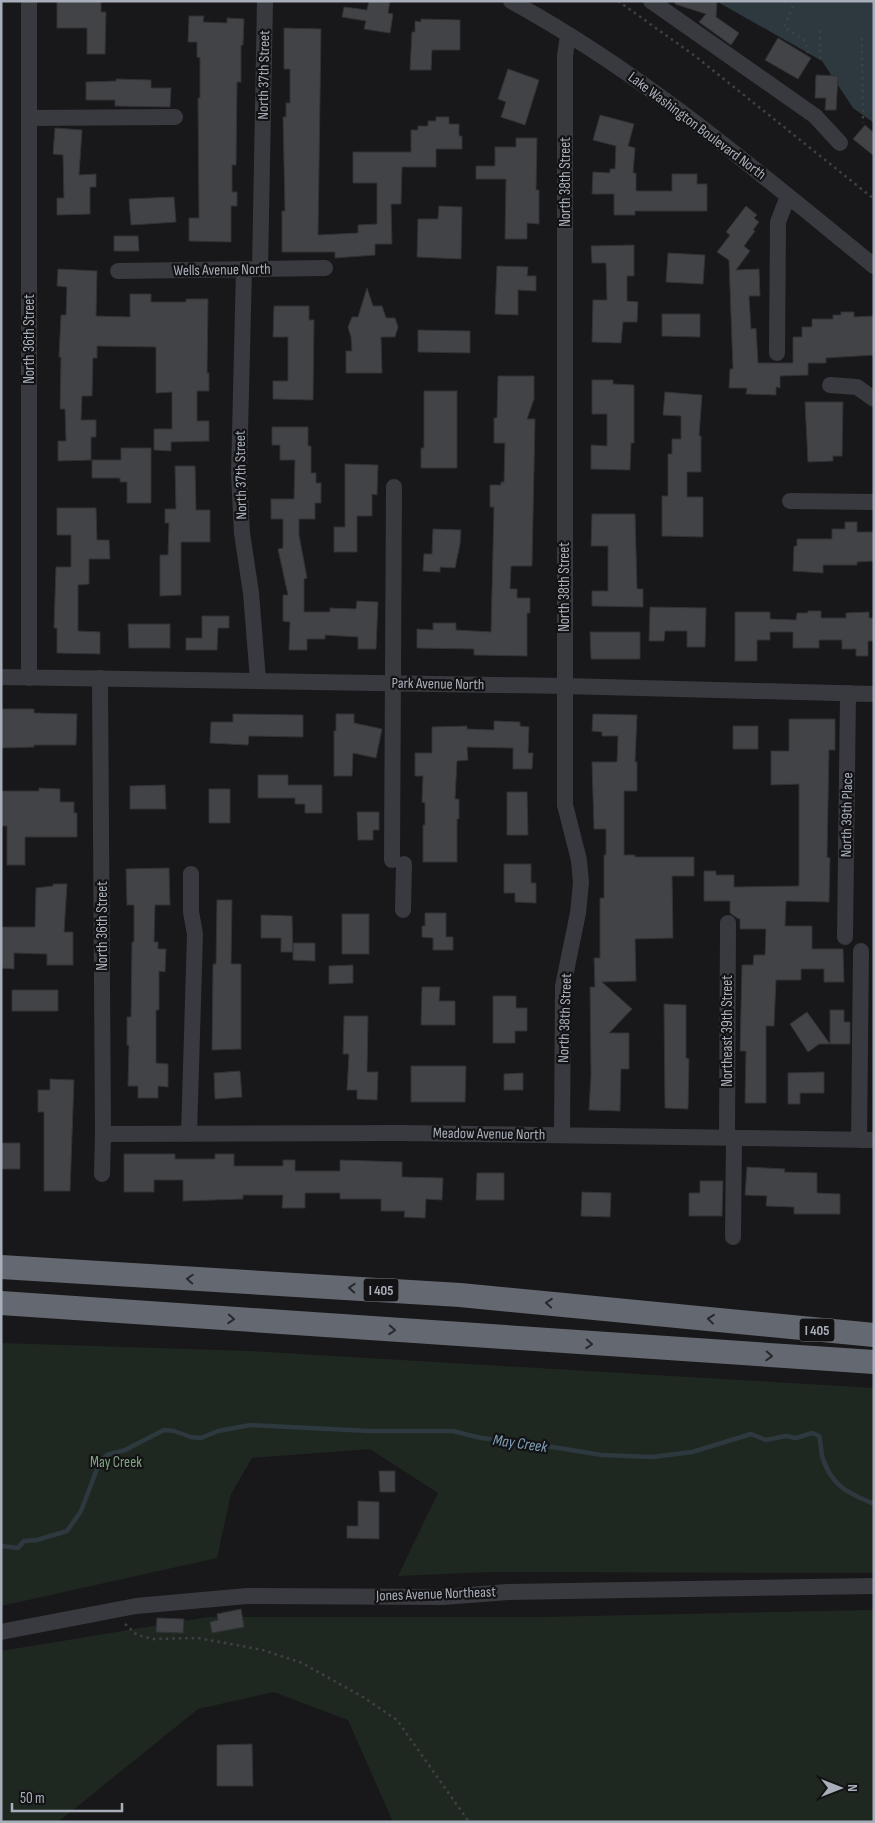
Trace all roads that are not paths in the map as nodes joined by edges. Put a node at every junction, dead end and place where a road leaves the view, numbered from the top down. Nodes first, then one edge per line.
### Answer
1 (29, 1) edge
2 (265, 1) edge
3 (511, 1) edge
4 (651, 1) edge
5 (571, 36) junction
6 (175, 117) dead end
7 (29, 118) junction
8 (840, 143) dead end
9 (788, 196) junction
10 (874, 266) edge
11 (325, 268) dead end
12 (244, 269) junction
13 (260, 269) junction
14 (118, 271) dead end
15 (778, 353) dead end
16 (830, 385) dead end
17 (874, 398) edge
18 (394, 487) dead end
19 (790, 501) dead end
20 (874, 502) edge
21 (1, 677) edge
22 (29, 678) junction
23 (100, 678) junction
24 (258, 680) junction
25 (393, 683) junction
26 (564, 686) junction
27 (848, 693) junction
28 (874, 694) edge
29 (191, 874) dead end
30 (403, 910) dead end
31 (728, 923) dead end
32 (846, 938) dead end
33 (861, 951) dead end
34 (103, 1134) junction
35 (189, 1134) junction
36 (562, 1135) junction
37 (730, 1138) junction
38 (866, 1140) edge
39 (102, 1174) dead end
40 (733, 1237) dead end
41 (1, 1267) edge
42 (1, 1303) edge
43 (112, 1311) junction
44 (1, 1314) edge
45 (874, 1322) edge
46 (760, 1324) junction
47 (874, 1335) edge
48 (874, 1362) edge
49 (874, 1586) edge
50 (1, 1632) edge

1 - 7 street, North 36th Street
2 - 13 street, North 37th Street
3 - 5 street, Lake Washington Boulevard North
4 - 8 street
5 - 9 street, Lake Washington Boulevard North
5 - 26 street, North 38th Street
6 - 7 street
7 - 22 street, North 36th Street
9 - 10 street, Lake Washington Boulevard North
9 - 15 street
11 - 13 street, Wells Avenue North
12 - 13 street, Wells Avenue North
12 - 14 street, Wells Avenue North
12 - 24 street, North 37th Street
16 - 17 street
18 - 25 street
19 - 20 street
21 - 22 street, Park Avenue North
22 - 23 street, Park Avenue North
23 - 24 street, Park Avenue North
23 - 34 street, North 36th Street
24 - 25 street, Park Avenue North
25 - 26 street, Park Avenue North
25 - 30 street
26 - 27 street, Park Avenue North
26 - 36 street, North 38th Street
27 - 28 street, Park Avenue North
27 - 32 street, North 39th Place
29 - 35 street
31 - 37 street, Northeast 39th Street
33 - 38 street
34 - 35 street, Meadow Avenue North
34 - 39 street, North 36th Street
35 - 36 street, Meadow Avenue North
36 - 37 street, Meadow Avenue North
37 - 38 street, Meadow Avenue North
37 - 40 street, Northeast 39th Street
46 -> 41 highway, I 405
42 - 43 highway, I 405
43 - 44 highway
43 -> 48 highway, I 405
45 - 46 highway
46 - 47 highway, I 405
49 - 50 street, Jones Avenue Northeast

